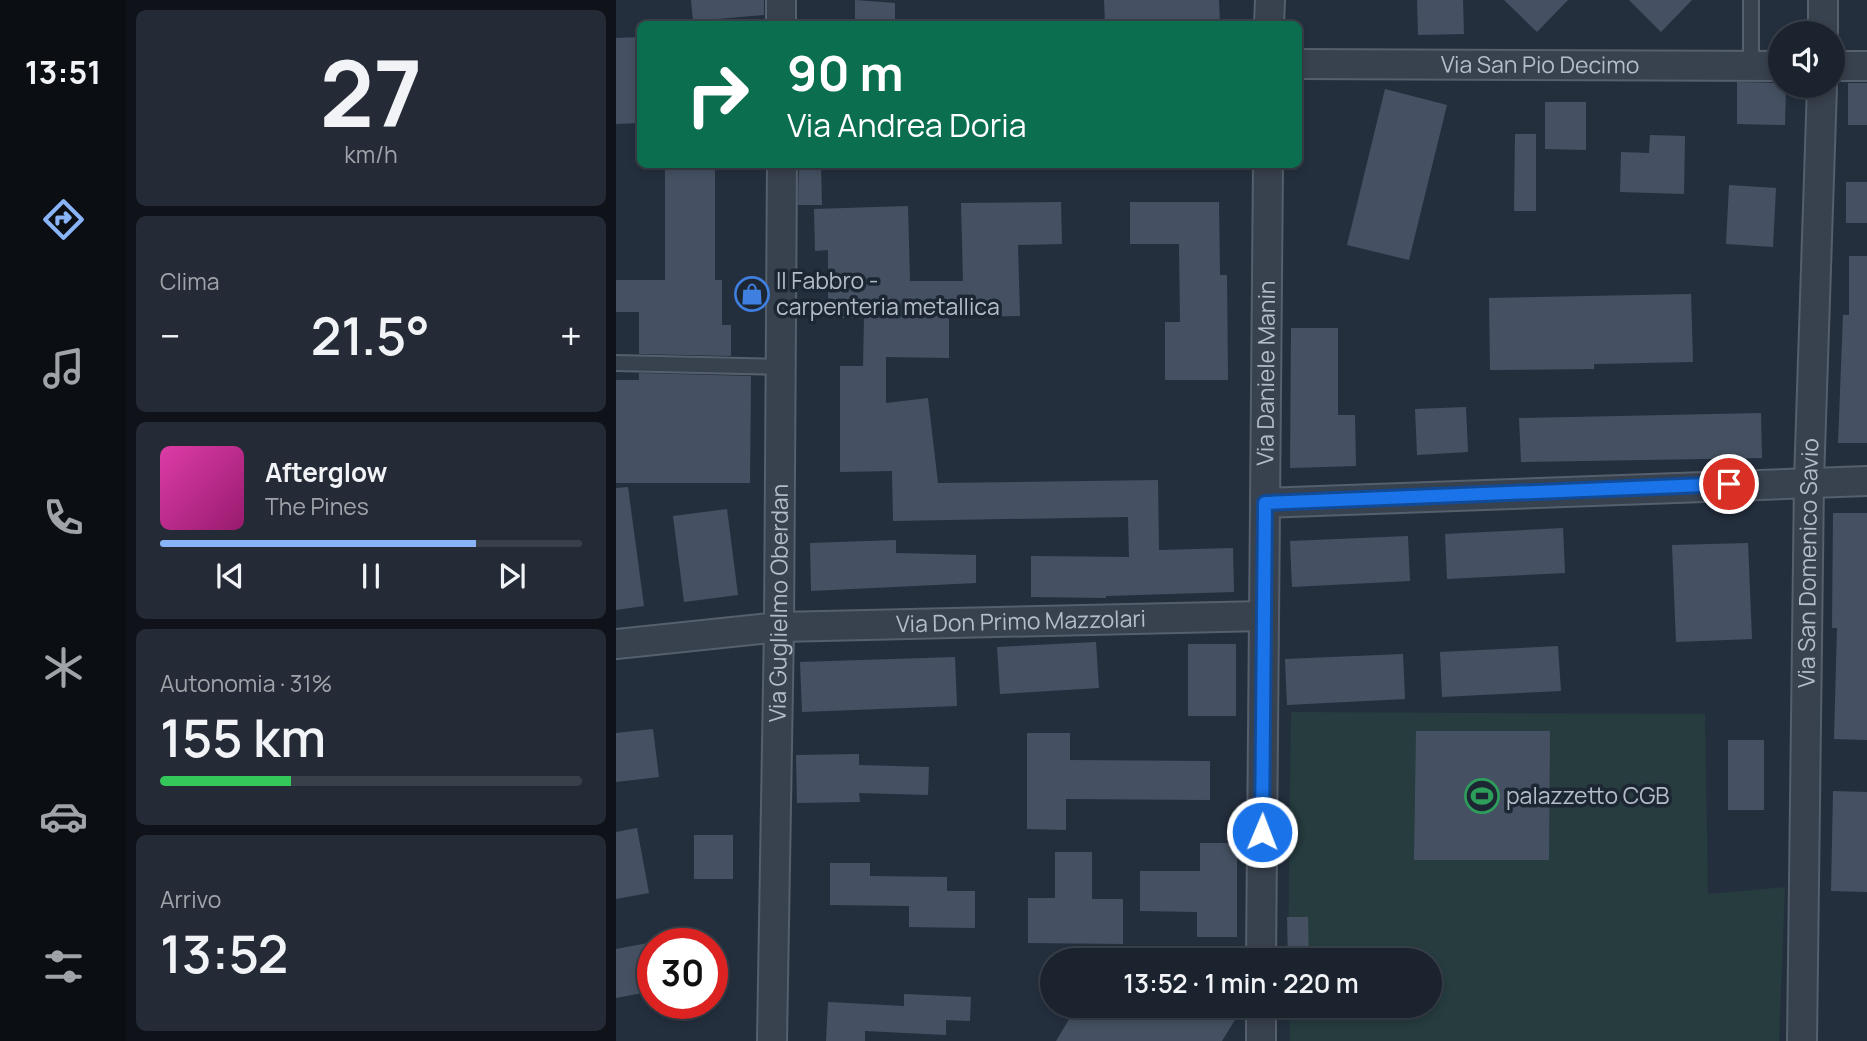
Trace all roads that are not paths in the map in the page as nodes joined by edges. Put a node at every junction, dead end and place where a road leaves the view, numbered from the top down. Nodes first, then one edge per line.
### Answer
1 (781, 0) edge
2 (1270, 0) edge
3 (1751, 0) edge
4 (1823, 0) edge
5 (781, 21) edge
6 (1269, 21) edge
7 (1823, 21) edge
8 (1302, 64) edge
9 (1751, 66) junction
10 (1768, 66) edge
11 (1845, 66) edge
12 (1867, 66) edge
13 (1822, 98) edge
14 (782, 168) edge
15 (1268, 168) edge
16 (616, 363) edge
17 (782, 367) junction
18 (1809, 481) junction
19 (1867, 481) edge
20 (1265, 503) junction
21 (1264, 616) junction
22 (779, 627) junction
23 (616, 644) edge
24 (1261, 948) edge
25 (1261, 1018) edge
26 (772, 1041) edge
27 (1261, 1041) edge
28 (1802, 1041) edge

1 - 5 street
2 - 6 street
3 - 9 lane
4 - 7 street
8 - 9 street, Via San Pio Decimo
9 - 10 street, Via San Pio Decimo
11 - 12 street
13 - 18 street, Via San Domenico Savio
14 - 17 street, Via Guglielmo Oberdan
15 - 20 street, Via Daniele Manin
16 - 17 lane
17 - 22 street, Via Guglielmo Oberdan
18 - 19 street
18 - 20 street
18 - 28 street, Via San Domenico Savio
20 - 21 street, Via Daniele Manin
21 - 22 street, Via Don Primo Mazzolari
21 - 24 street, Via Daniele Manin
22 - 23 street, Via Don Primo Mazzolari
22 - 26 street, Via Guglielmo Oberdan
25 - 27 street

